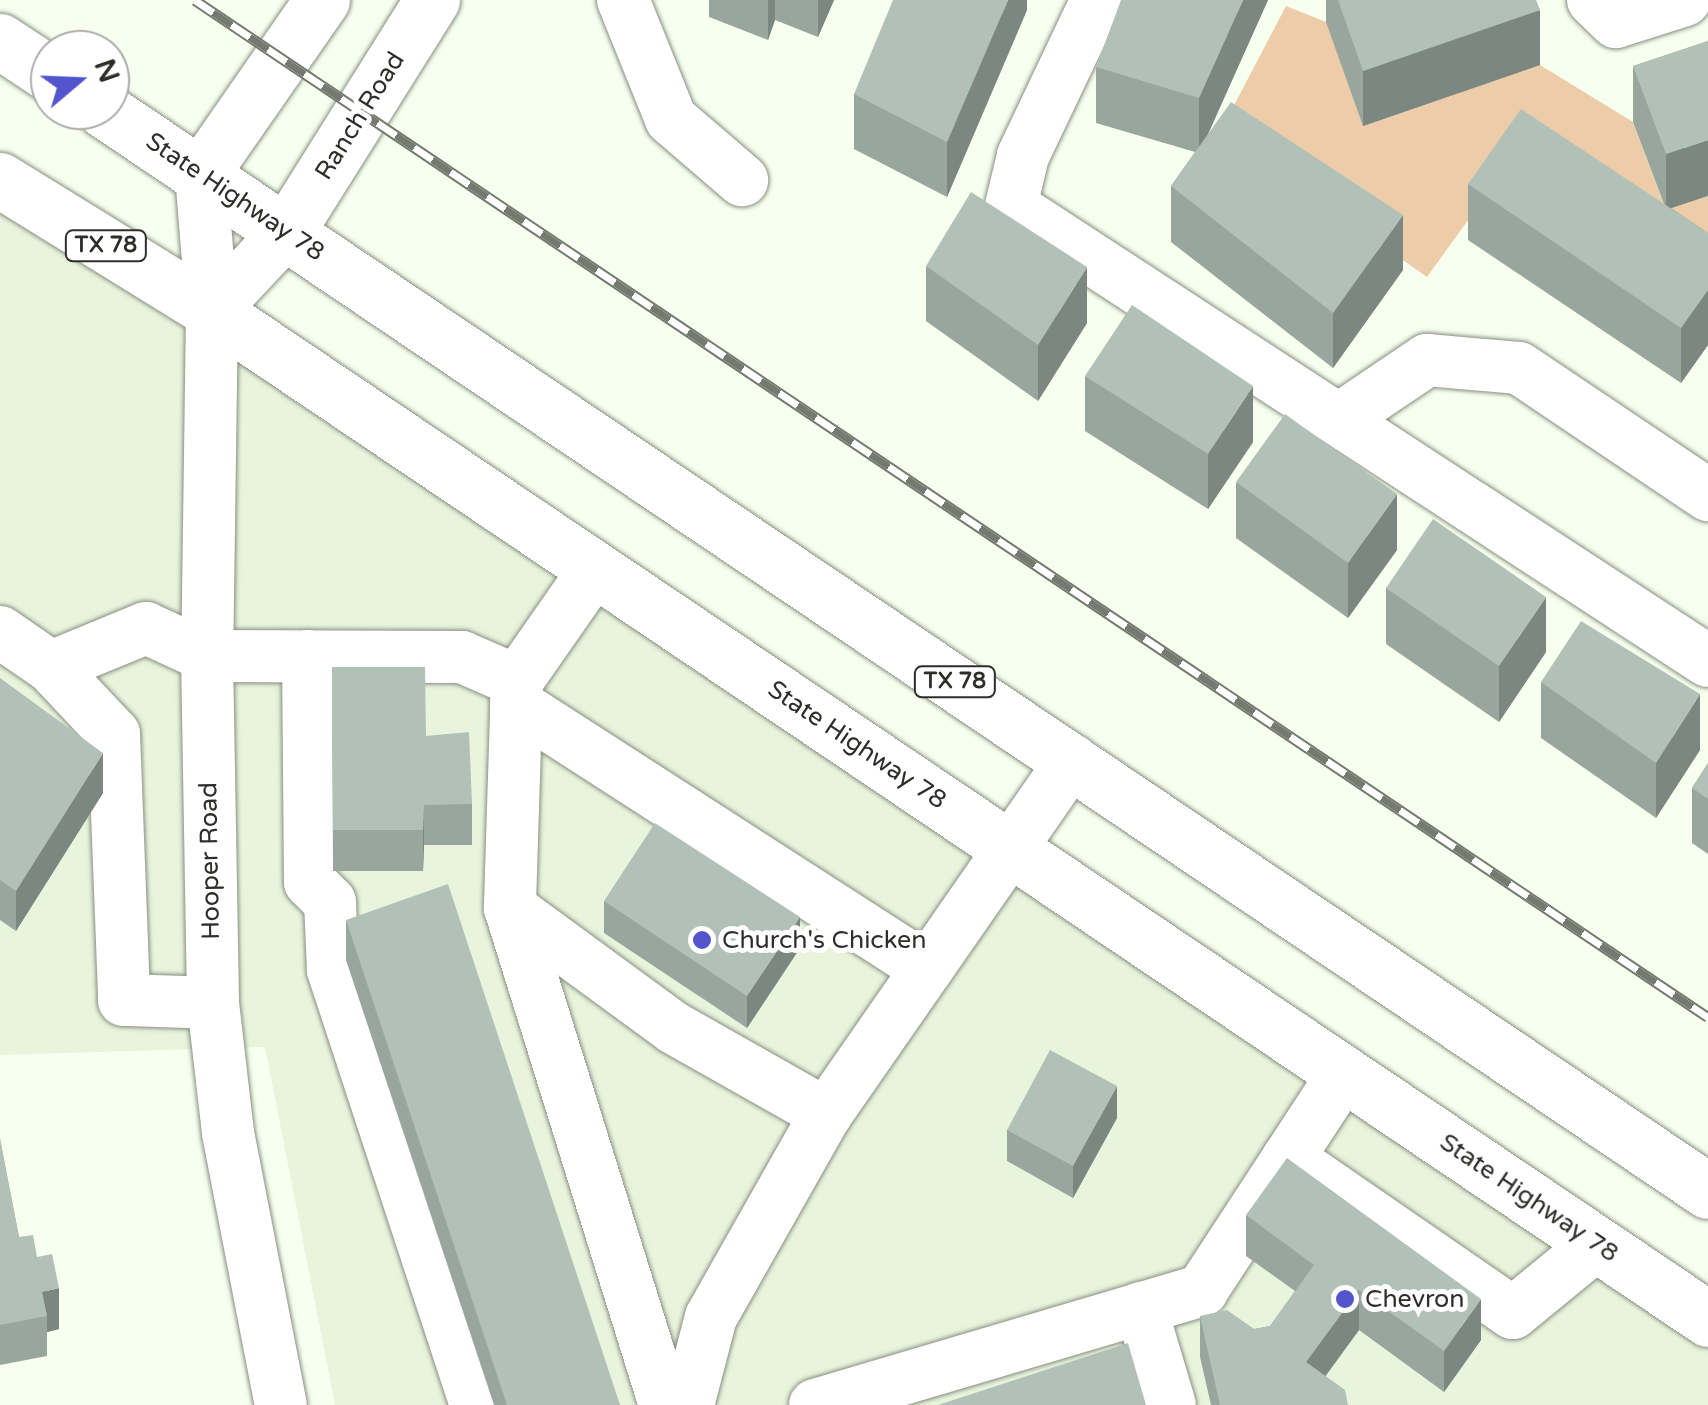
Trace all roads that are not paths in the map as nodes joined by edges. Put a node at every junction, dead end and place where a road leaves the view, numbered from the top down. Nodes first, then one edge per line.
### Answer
1 (322, 0) edge
2 (432, 0) edge
3 (624, 0) edge
4 (1096, 0) edge
5 (1593, 0) edge
6 (1685, 0) edge
7 (0, 41) edge
8 (30, 61) edge
9 (130, 127) edge
10 (201, 174) junction
11 (742, 180) dead end
12 (3, 190) edge
13 (287, 231) junction
14 (212, 311) junction
15 (1341, 418) junction
16 (1708, 495) edge
17 (596, 569) junction
18 (0, 632) edge
19 (206, 656) junction
20 (308, 656) junction
21 (1708, 662) edge
22 (50, 667) junction
23 (516, 693) junction
24 (1072, 760) junction
25 (1014, 850) junction
26 (510, 908) junction
27 (927, 969) junction
28 (213, 1002) junction
29 (1344, 1073) junction
30 (826, 1114) junction
31 (1288, 1158) junction
32 (1708, 1191) edge
33 (1597, 1244) junction
34 (1141, 1308) junction
35 (1708, 1319) edge
36 (281, 1405) edge
37 (476, 1405) edge
38 (665, 1405) edge
39 (688, 1405) edge
40 (815, 1405) edge
41 (1170, 1405) edge

1 - 10 main road
2 - 13 main road, Ranch Road
3 - 11 street
4 - 15 street
5 - 6 street
7 - 8 main road
9 - 10 main road, State Highway 78 / TX 78
10 - 13 main road, State Highway 78 / TX 78
10 - 14 street, Hooper Road
12 - 14 main road, State Highway 78 / TX 78
13 - 14 street
13 - 24 main road, State Highway 78 / TX 78
14 - 17 main road, State Highway 78 / TX 78
14 - 19 street, Hooper Road
15 - 16 street
15 - 21 street
17 - 23 street
17 - 25 main road, State Highway 78 / TX 78
18 - 22 street
19 - 20 street
19 - 22 street
19 - 28 street, Hooper Road
20 - 23 street
20 - 37 street
22 - 28 street
23 - 26 street
23 - 27 street
24 - 25 street
24 - 32 main road, State Highway 78 / TX 78
25 - 27 street
25 - 29 main road, State Highway 78 / TX 78
26 - 30 street
26 - 38 street
27 - 30 street
28 - 36 street, Hooper Road
29 - 31 street
29 - 33 main road, State Highway 78 / TX 78
30 - 39 street
31 - 33 street
31 - 34 street
33 - 35 main road, State Highway 78 / TX 78
34 - 40 street
34 - 41 street

